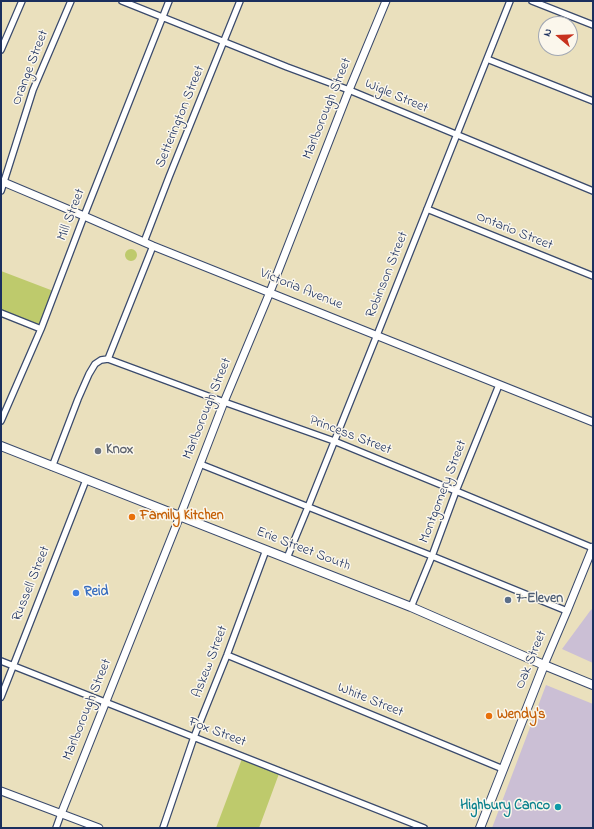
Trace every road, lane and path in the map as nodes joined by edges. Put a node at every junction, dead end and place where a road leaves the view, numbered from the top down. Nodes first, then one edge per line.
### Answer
1 (22, 1) edge
2 (71, 1) edge
3 (122, 1) edge
4 (169, 1) edge
5 (240, 1) edge
6 (386, 1) edge
7 (510, 1) edge
8 (532, 1) edge
9 (163, 16) junction
10 (593, 25) edge
11 (224, 42) junction
12 (1, 50) edge
13 (487, 59) junction
14 (349, 90) junction
15 (593, 101) edge
16 (457, 135) junction
17 (3, 182) edge
18 (1, 191) edge
19 (593, 191) edge
20 (427, 210) junction
21 (84, 216) junction
22 (144, 242) junction
23 (154, 246) junction
24 (593, 276) edge
25 (270, 292) junction
26 (1, 313) edge
27 (41, 330) junction
28 (377, 335) junction
29 (108, 359) junction
30 (499, 385) junction
31 (224, 402) junction
32 (1, 421) edge
33 (593, 422) edge
34 (334, 441) junction
35 (1, 446) edge
36 (200, 464) junction
37 (52, 467) junction
38 (86, 480) junction
39 (456, 491) junction
40 (308, 507) junction
41 (180, 516) junction
42 (593, 548) edge
43 (266, 550) junction
44 (432, 556) junction
45 (287, 558) junction
46 (412, 607) junction
47 (567, 611) junction
48 (227, 655) junction
49 (1, 661) edge
50 (544, 665) junction
51 (13, 666) junction
52 (593, 685) edge
53 (1, 697) edge
54 (106, 702) junction
55 (194, 737) junction
56 (503, 769) junction
57 (1, 791) edge
58 (61, 814) junction
59 (56, 828) edge
60 (99, 828) edge
61 (163, 828) edge
62 (424, 828) edge
63 (480, 828) edge

1 - 12 street
2 - 17 street, Orange Street
3 - 9 street, Wigle Street
4 - 9 street, Mill Street
5 - 11 street, Setterington Street
6 - 14 street, Marlborough Street
7 - 13 street, Robinson Street
8 - 10 street
9 - 11 street, Wigle Street
9 - 21 street, Mill Street
11 - 14 street, Wigle Street
11 - 22 street, Setterington Street
13 - 15 street
13 - 16 street, Robinson Street
14 - 16 street, Wigle Street
14 - 25 street, Marlborough Street
16 - 19 street, Wigle Street
16 - 20 street, Robinson Street
17 - 18 street, Orange Street
17 - 21 street, Victoria Avenue
20 - 24 street, Ontario Street
20 - 28 street, Robinson Street
21 - 22 street, Victoria Avenue
21 - 27 street, Mill Street
22 - 23 street, Victoria Avenue
23 - 25 street, Victoria Avenue
23 - 29 street
25 - 28 street, Victoria Avenue
25 - 31 street, Marlborough Street
26 - 27 street
27 - 32 street, Mill Street
28 - 30 street, Victoria Avenue
28 - 34 street, Robinson Street
29 - 31 street, Princess Street
29 - 37 street
30 - 33 street, Victoria Avenue
30 - 39 street, Montgomery Street
31 - 34 street, Princess Street
31 - 36 street, Marlborough Street
34 - 39 street, Princess Street
34 - 40 street, Robinson Street
35 - 37 main road, Erie Street South
36 - 40 street
36 - 41 street, Marlborough Street
37 - 38 main road, Erie Street South
38 - 41 main road, Erie Street South
38 - 51 street, Russell Street
39 - 42 street, Princess Street
39 - 44 street, Montgomery Street
40 - 44 street
40 - 45 street, Robinson Street
41 - 43 main road, Erie Street South
41 - 54 street, Marlborough Street
42 - 47 street, Oak Street
43 - 45 main road, Erie Street South
43 - 48 street, Askew Street
44 - 46 street, Montgomery Street
44 - 47 street
45 - 46 main road, Erie Street South
46 - 50 main road, Erie Street South
47 - 50 street, Oak Street
48 - 55 street, Askew Street
48 - 56 street, White Street
49 - 51 street, Fox Street
50 - 52 main road, Erie Street South
50 - 56 main road, Oak Street
51 - 53 street, Russell Street
51 - 54 street, Fox Street
54 - 55 street, Fox Street
54 - 58 street, Marlborough Street
55 - 61 street, Askew Street
55 - 62 street, Fox Street
56 - 63 main road, Oak Street
57 - 58 street
58 - 59 street, Marlborough Street
58 - 60 street

